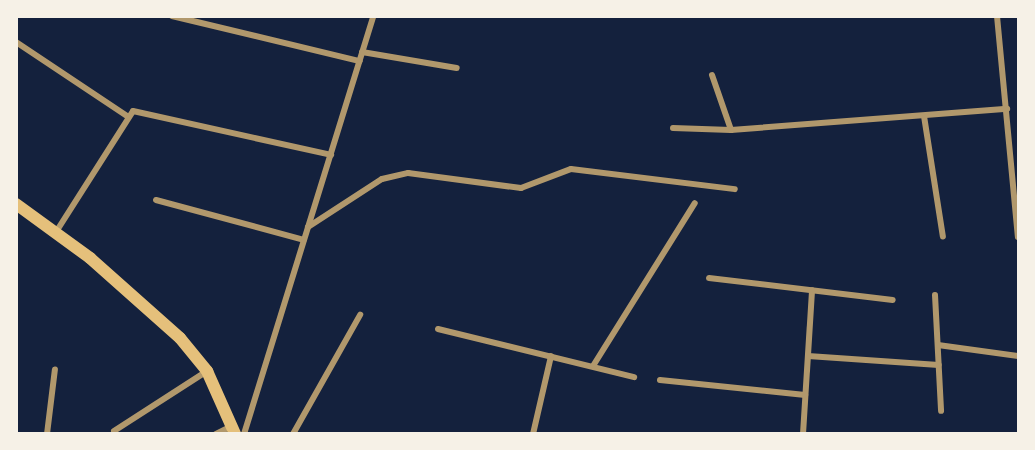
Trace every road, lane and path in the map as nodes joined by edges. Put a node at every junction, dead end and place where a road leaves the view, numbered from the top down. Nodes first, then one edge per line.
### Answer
1 (172, 16) edge
2 (373, 16) edge
3 (997, 16) edge
4 (16, 42) edge
5 (362, 52) junction
6 (360, 61) junction
7 (457, 68) dead end
8 (712, 75) dead end
9 (1007, 109) junction
10 (127, 116) junction
11 (924, 116) junction
12 (673, 128) dead end
13 (730, 130) junction
14 (331, 155) junction
15 (735, 189) dead end
16 (156, 200) dead end
17 (695, 203) dead end
18 (16, 204) edge
19 (309, 227) junction
20 (56, 233) junction
21 (943, 237) dead end
22 (1018, 237) edge
23 (304, 240) junction
24 (709, 278) dead end
25 (812, 290) junction
26 (935, 295) dead end
27 (893, 300) dead end
28 (360, 315) dead end
29 (438, 329) dead end
30 (938, 345) junction
31 (551, 356) junction
32 (808, 356) junction
33 (1018, 356) edge
34 (939, 365) junction
35 (593, 366) junction
36 (55, 369) dead end
37 (207, 371) junction
38 (634, 377) dead end
39 (660, 381) dead end
40 (805, 395) junction
41 (941, 411) dead end
42 (234, 430) edge
43 (114, 431) dead end
44 (47, 434) edge
45 (216, 434) edge
46 (244, 434) edge
47 (293, 434) edge
48 (533, 434) edge
49 (803, 434) edge

1 - 6 street
2 - 5 street
3 - 9 street
4 - 10 street
5 - 6 street
5 - 7 street
6 - 14 street
8 - 13 street
9 - 11 street
9 - 22 street
10 - 14 street
10 - 20 street
11 - 13 street
11 - 21 street
12 - 13 street
14 - 19 street
15 - 19 street
16 - 23 street
17 - 35 street
18 - 20 main road
19 - 23 street
20 - 37 main road
23 - 46 street
24 - 25 street
25 - 27 street
25 - 32 street
26 - 30 street
28 - 47 street
29 - 31 street
30 - 33 street
30 - 34 street
31 - 35 street
31 - 48 street
32 - 34 street
32 - 40 street
34 - 41 street
35 - 38 street
36 - 44 street
37 - 42 main road
37 - 43 street
39 - 40 street
40 - 49 street
42 - 45 street

